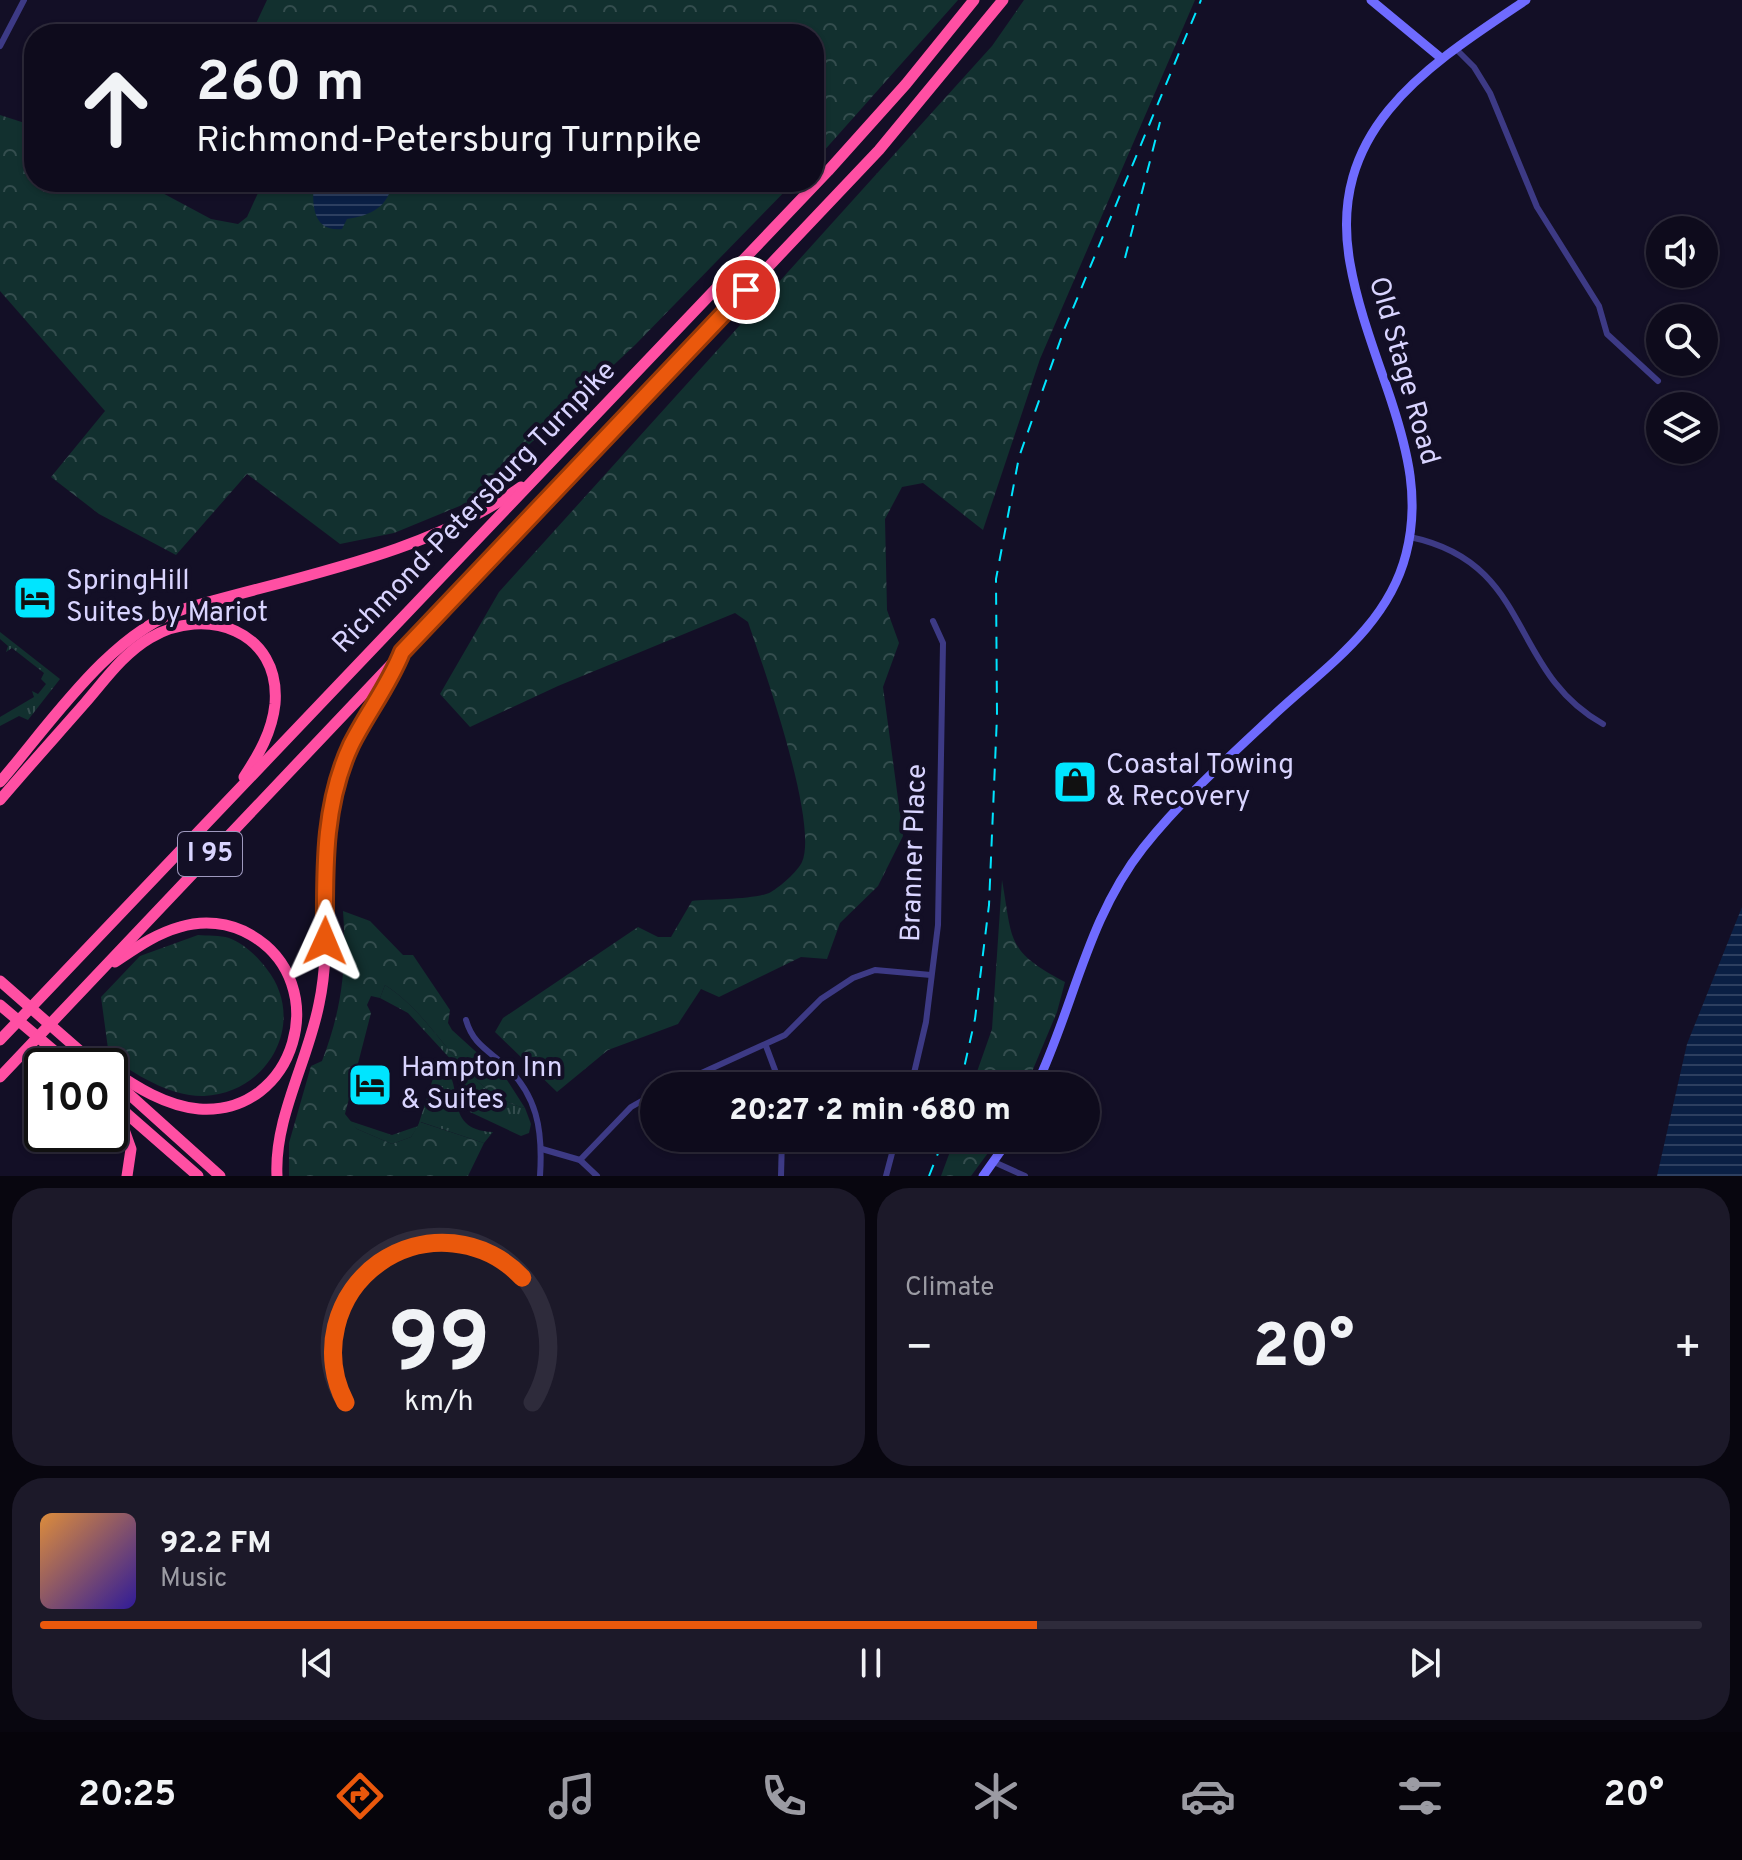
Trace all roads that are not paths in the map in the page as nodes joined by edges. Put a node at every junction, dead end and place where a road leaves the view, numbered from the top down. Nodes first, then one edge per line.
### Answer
1 (24, 0) edge
2 (974, 0) edge
3 (1003, 0) edge
4 (1371, 0) edge
5 (1526, 0) edge
6 (0, 46) edge
7 (1455, 48) junction
8 (1441, 58) junction
9 (824, 174) edge
10 (807, 192) edge
11 (1658, 381) dead end
12 (541, 473) junction
13 (1410, 537) junction
14 (933, 621) dead end
15 (402, 652) junction
16 (1603, 724) dead end
17 (0, 782) edge
18 (230, 799) junction
19 (0, 800) edge
20 (98, 973) junction
21 (931, 975) junction
22 (0, 981) edge
23 (4, 1007) edge
24 (466, 1020) dead end
25 (63, 1036) junction
26 (3, 1038) edge
27 (766, 1046) junction
28 (51, 1048) edge
29 (77, 1048) edge
30 (80, 1048) edge
31 (706, 1072) edge
32 (776, 1072) edge
33 (914, 1072) edge
34 (1041, 1072) edge
35 (0, 1077) edge
36 (128, 1079) edge
37 (128, 1093) edge
38 (640, 1102) edge
39 (128, 1115) edge
40 (128, 1139) edge
41 (542, 1149) junction
42 (782, 1152) edge
43 (892, 1152) edge
44 (1001, 1152) edge
45 (580, 1160) junction
46 (994, 1162) junction
47 (127, 1176) edge
48 (198, 1176) edge
49 (220, 1176) edge
50 (277, 1176) edge
51 (540, 1176) edge
52 (597, 1176) edge
53 (781, 1176) edge
54 (886, 1176) edge
55 (983, 1176) edge
56 (1025, 1176) edge

1 - 6 street
2 - 9 highway, Richmond-Petersburg Turnpike / I 95
3 - 15 highway, Richmond-Petersburg Turnpike / I 95
4 - 8 street
5 - 7 street, Old Stage Road
7 - 8 street, Old Stage Road
7 - 11 street
8 - 13 street, Old Stage Road
10 - 12 highway, Richmond-Petersburg Turnpike / I 95
12 - 17 highway
12 - 18 highway, Richmond-Petersburg Turnpike / I 95
13 - 16 street
13 - 34 street, Old Stage Road
14 - 21 street, Branner Place
15 - 20 highway, Richmond-Petersburg Turnpike / I 95
15 - 50 highway
18 - 19 highway
18 - 26 highway, Richmond-Petersburg Turnpike / I 95
20 - 35 highway, Richmond-Petersburg Turnpike / I 95
20 - 36 highway
21 - 27 street
21 - 33 street, Branner Place
22 - 25 highway
23 - 28 highway
24 - 41 street
25 - 29 highway
25 - 30 highway
27 - 31 street
27 - 32 street
37 - 49 highway
38 - 45 street
39 - 48 highway
40 - 47 highway
41 - 45 street
41 - 51 street
42 - 53 street
43 - 54 street
44 - 46 street
45 - 52 street
46 - 55 street
46 - 56 street

